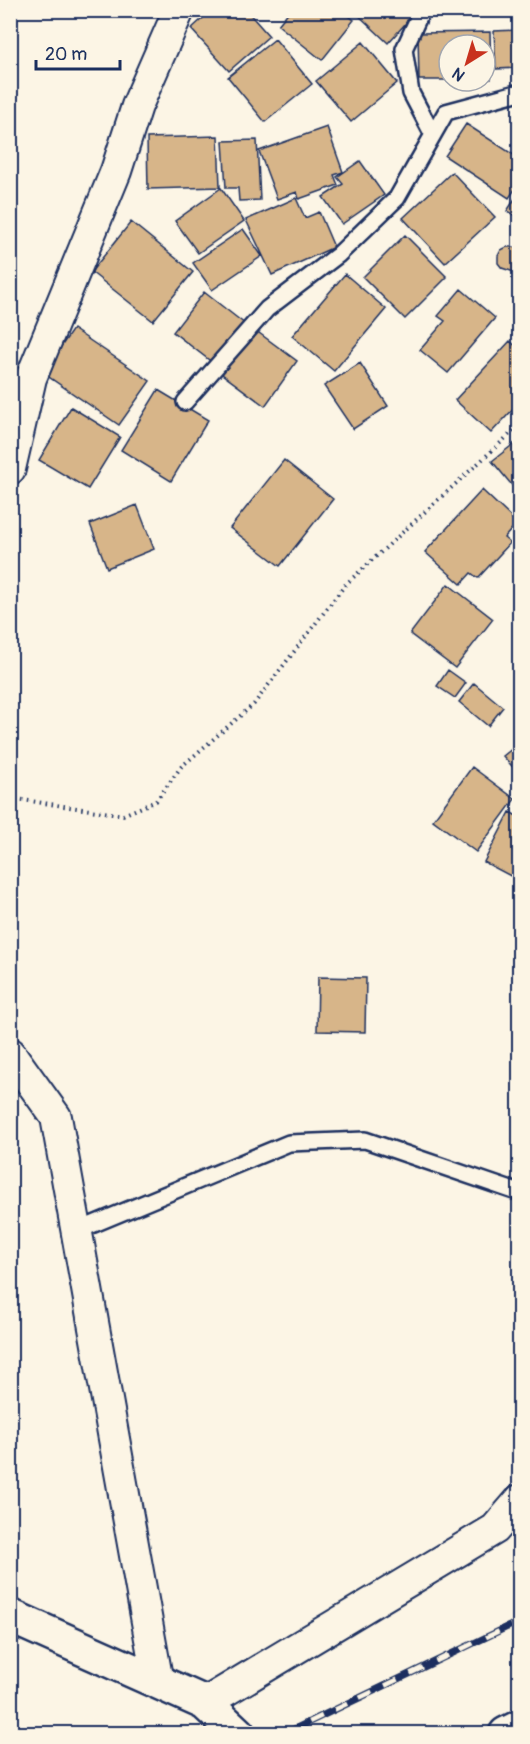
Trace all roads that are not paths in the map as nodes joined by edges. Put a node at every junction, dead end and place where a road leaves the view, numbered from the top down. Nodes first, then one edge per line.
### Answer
1 (179, 10) edge
2 (422, 10) edge
3 (519, 92) edge
4 (433, 135) junction
5 (185, 402) dead end
6 (10, 468) edge
7 (10, 1053) edge
8 (519, 1192) edge
9 (76, 1231) junction
10 (519, 1500) edge
11 (10, 1616) edge
12 (158, 1683) junction
13 (205, 1703) junction
14 (519, 1727) edge
15 (238, 1734) edge
16 (506, 1734) edge

1 - 6 street
2 - 4 lane
3 - 4 lane
4 - 5 lane
7 - 9 street
8 - 9 lane
9 - 12 street
10 - 13 street
11 - 12 street
12 - 13 street
13 - 15 street
14 - 16 street

